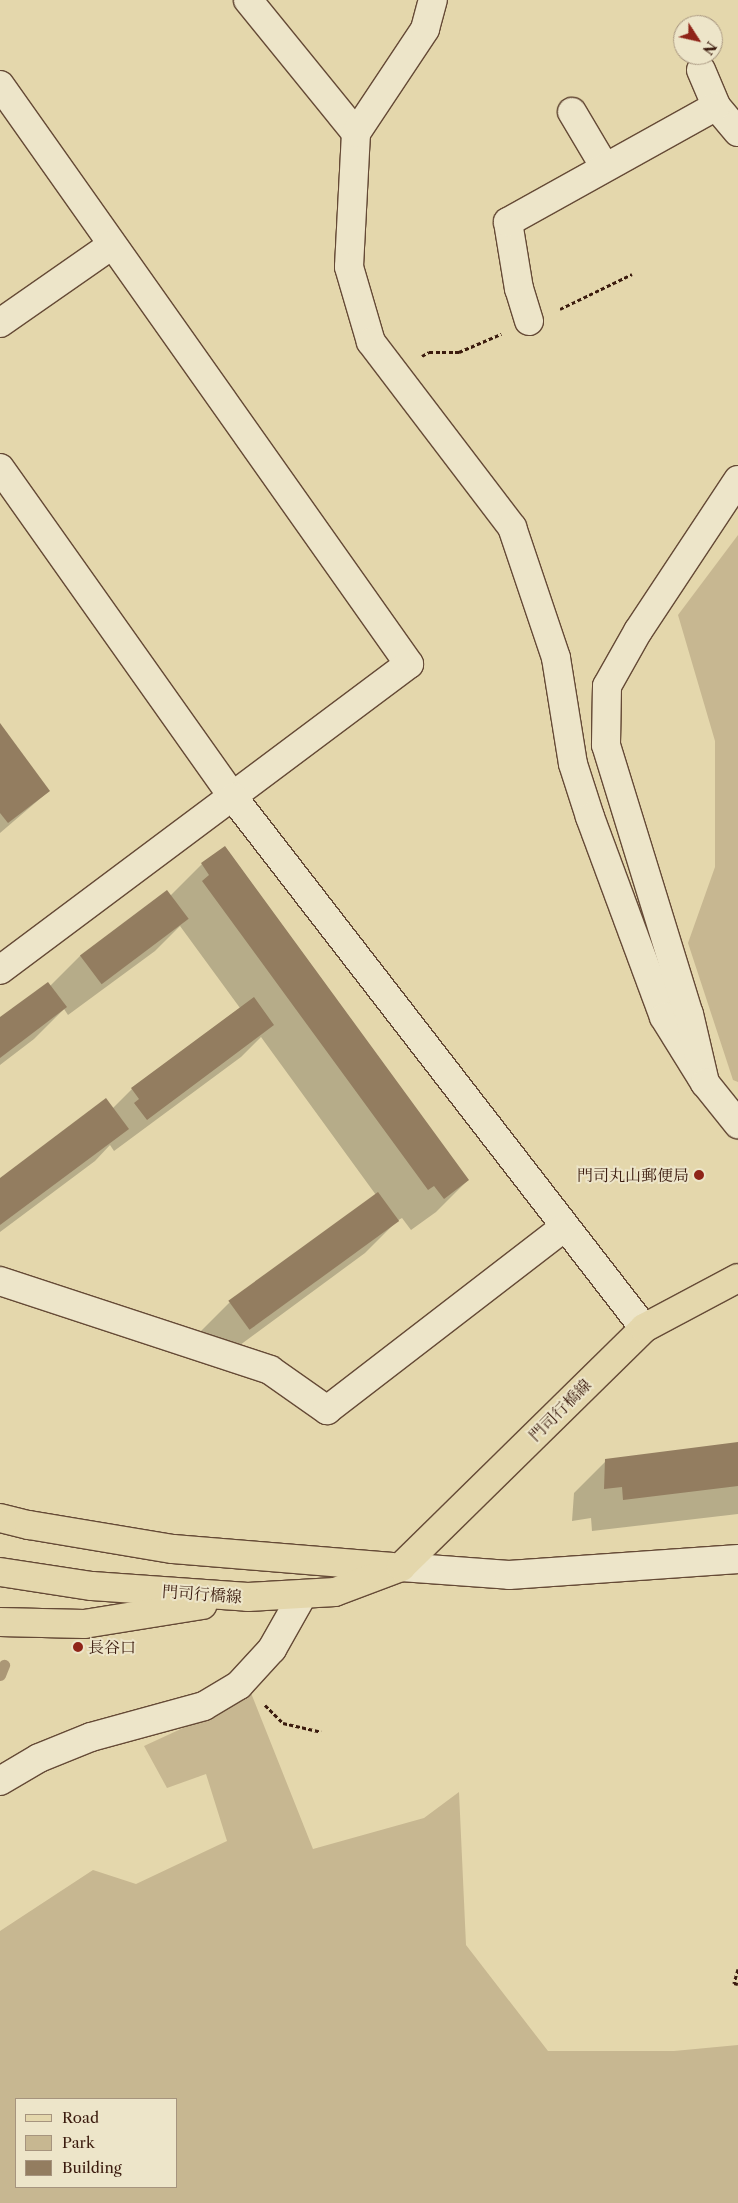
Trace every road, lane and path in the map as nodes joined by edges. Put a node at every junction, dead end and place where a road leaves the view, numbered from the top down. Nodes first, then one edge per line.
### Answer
1 (248, 0) edge
2 (433, 0) edge
3 (701, 70) dead end
4 (0, 85) edge
5 (716, 106) junction
6 (572, 112) dead end
7 (738, 132) edge
8 (356, 134) junction
9 (604, 166) junction
10 (112, 245) junction
11 (529, 321) dead end
12 (0, 323) edge
13 (0, 468) edge
14 (738, 480) edge
15 (234, 797) junction
16 (0, 970) edge
17 (705, 1083) junction
18 (738, 1124) edge
19 (565, 1226) junction
20 (738, 1278) edge
21 (0, 1282) edge
22 (644, 1328) junction
23 (0, 1518) edge
24 (738, 1559) edge
25 (401, 1567) junction
26 (0, 1572) edge
27 (302, 1596) junction
28 (248, 1597) junction
29 (0, 1622) edge
30 (247, 1676) junction
31 (320, 1732) dead end
32 (0, 1781) edge
33 (738, 1969) edge
34 (738, 1984) edge

1 - 8 street
2 - 8 street
3 - 5 street
4 - 10 street
5 - 7 street
5 - 9 street
6 - 9 street
8 - 17 street
9 - 11 street
10 - 12 street
10 - 15 street
13 - 15 street
14 - 17 street
15 - 16 street
15 - 19 street
17 - 18 street
19 - 21 street
19 - 22 street
20 - 22 main road, 門司行橋線
22 - 25 main road, 門司行橋線
23 - 25 main road
24 - 25 street
25 - 27 main road, 門司行橋線
26 - 28 main road, 門司行橋線
27 - 28 main road, 門司行橋線
27 - 30 street
28 - 29 main road
30 - 31 path
30 - 32 street
33 - 34 path

